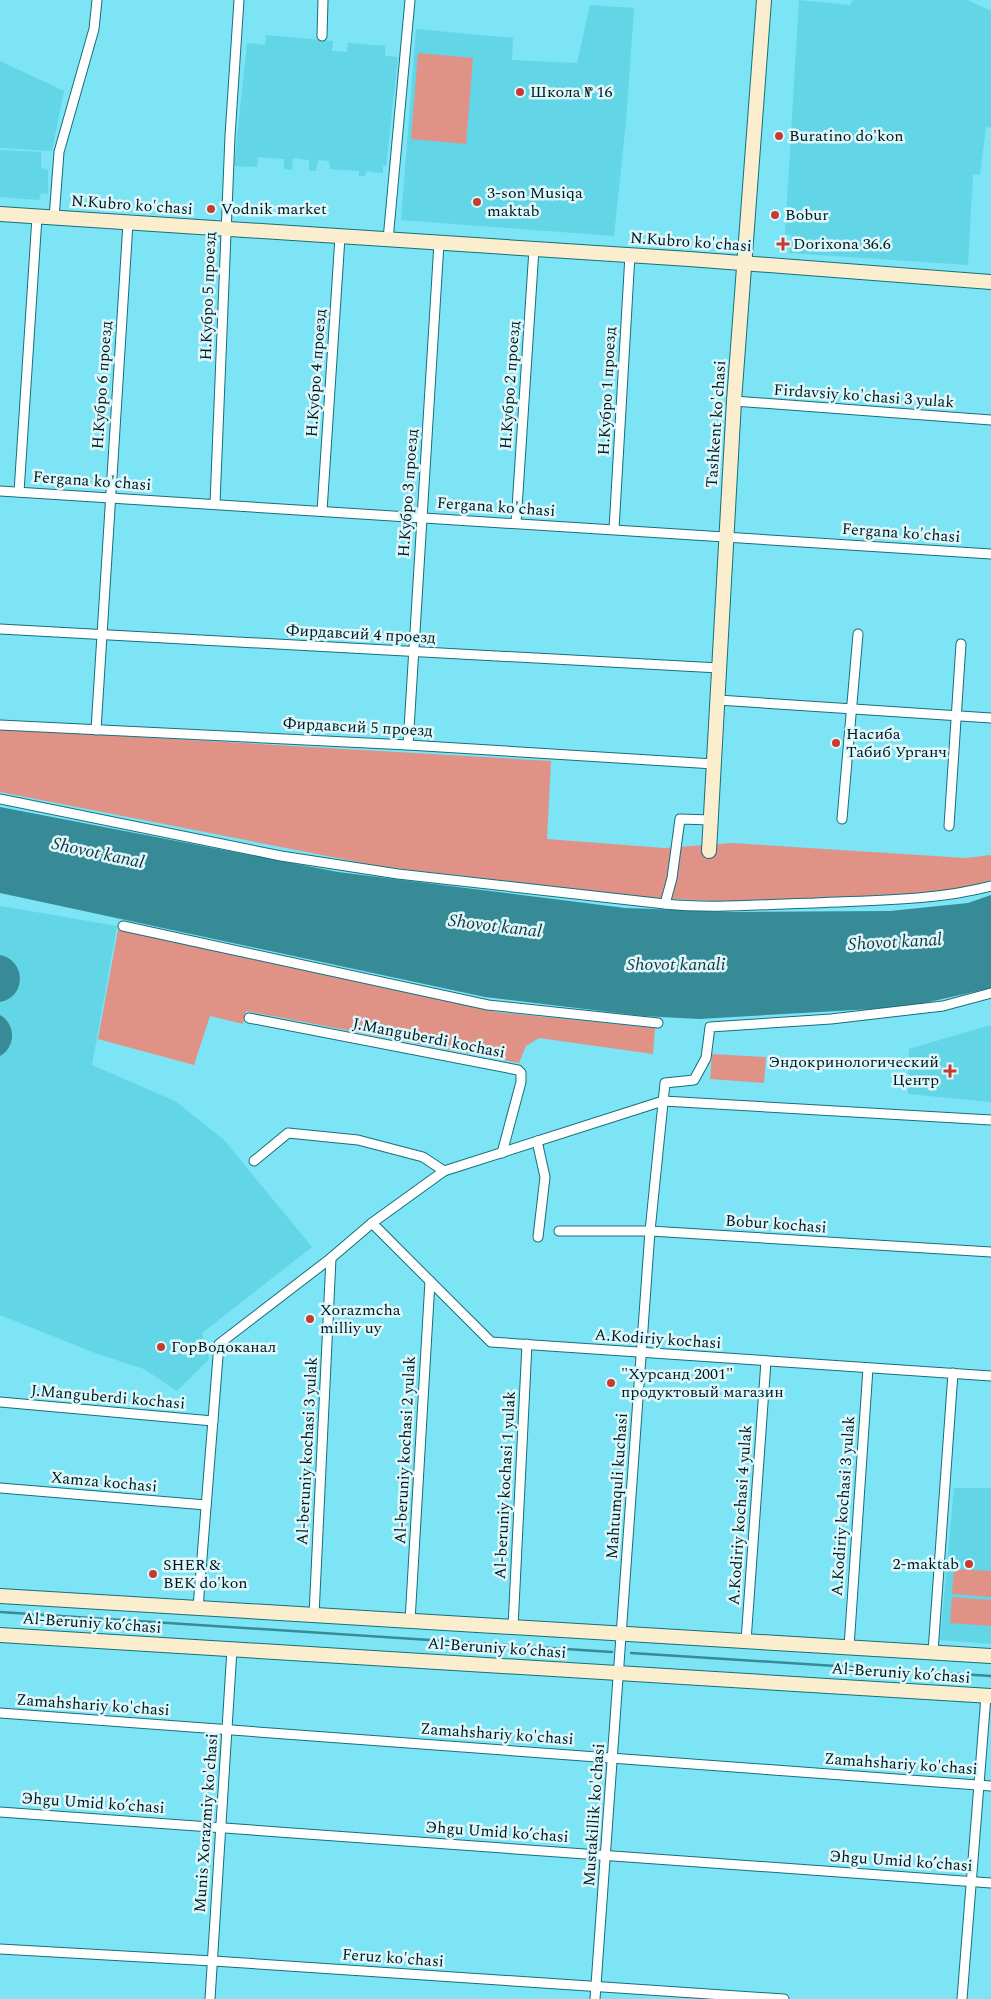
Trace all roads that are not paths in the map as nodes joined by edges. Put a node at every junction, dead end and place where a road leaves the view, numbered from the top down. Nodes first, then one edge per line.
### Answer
1 (97, 0) edge
2 (239, 0) edge
3 (323, 0) edge
4 (410, 0) edge
5 (764, 0) edge
6 (322, 36) dead end
7 (0, 214) edge
8 (36, 217) junction
9 (54, 218) junction
10 (128, 223) junction
11 (226, 229) junction
12 (340, 237) junction
13 (388, 240) junction
14 (439, 243) junction
15 (534, 249) junction
16 (630, 255) junction
17 (745, 264) junction
18 (991, 282) edge
19 (734, 401) junction
20 (991, 420) edge
21 (0, 491) edge
22 (19, 492) junction
23 (109, 498) junction
24 (215, 504) junction
25 (322, 511) junction
26 (422, 517) junction
27 (516, 523) junction
28 (614, 529) junction
29 (727, 536) junction
30 (991, 554) edge
31 (0, 629) edge
32 (101, 634) junction
33 (858, 634) dead end
34 (960, 644) dead end
35 (412, 652) junction
36 (719, 668) junction
37 (718, 700) junction
38 (851, 708) junction
39 (955, 715) junction
40 (991, 718) edge
41 (0, 725) edge
42 (96, 730) junction
43 (408, 745) junction
44 (714, 764) junction
45 (0, 799) edge
46 (711, 820) junction
47 (842, 820) dead end
48 (949, 826) dead end
49 (709, 852) dead end
50 (991, 886) edge
51 (665, 904) junction
52 (124, 926) dead end
53 (991, 993) edge
54 (249, 1018) dead end
55 (658, 1023) dead end
56 (663, 1101) junction
57 (991, 1120) edge
58 (537, 1141) junction
59 (502, 1153) junction
60 (254, 1161) dead end
61 (444, 1171) junction
62 (372, 1223) junction
63 (559, 1231) dead end
64 (650, 1231) junction
65 (538, 1237) dead end
66 (991, 1252) edge
67 (331, 1258) junction
68 (430, 1281) junction
69 (527, 1344) junction
70 (642, 1353) junction
71 (766, 1361) junction
72 (868, 1368) junction
73 (953, 1373) junction
74 (991, 1376) edge
75 (0, 1402) edge
76 (213, 1421) junction
77 (0, 1488) edge
78 (206, 1505) junction
79 (0, 1596) edge
80 (198, 1608) junction
81 (314, 1615) junction
82 (410, 1621) junction
83 (513, 1627) junction
84 (622, 1633) junction
85 (0, 1635) edge
86 (746, 1641) junction
87 (849, 1647) junction
88 (232, 1649) junction
89 (933, 1652) junction
90 (991, 1656) edge
91 (620, 1673) junction
92 (989, 1696) edge
93 (0, 1713) edge
94 (227, 1729) junction
95 (613, 1758) junction
96 (979, 1785) junction
97 (991, 1786) edge
98 (0, 1812) edge
99 (221, 1827) junction
100 (606, 1854) junction
101 (971, 1881) junction
102 (991, 1883) edge
103 (0, 1949) edge
104 (213, 1961) junction
105 (596, 1986) junction
106 (210, 1999) edge
107 (595, 1999) edge
108 (784, 1999) edge
109 (962, 1999) edge

1 - 9 street, N.Kubro ko'chasi
2 - 11 street, Н.Кубро 5 проезд
3 - 6 street
4 - 13 street
5 - 17 main road, Tashkent ko'chasi
7 - 8 main road, N.Kubro ko'chasi
8 - 9 main road, N.Kubro ko'chasi
8 - 22 street
9 - 10 main road, N.Kubro ko'chasi
10 - 11 main road, N.Kubro ko'chasi
10 - 23 street, Н.Кубро 6 проезд
11 - 12 main road, N.Kubro ko'chasi
11 - 24 street, Н.Кубро 5 проезд
12 - 13 main road, N.Kubro ko'chasi
12 - 25 street, Н.Кубро 4 проезд
13 - 14 main road, N.Kubro ko'chasi
14 - 15 main road, N.Kubro ko'chasi
14 - 26 street, Н.Кубро 3 проезд
15 - 16 main road, N.Kubro ko'chasi
15 - 27 street, Н.Кубро 2 проезд
16 - 17 main road, N.Kubro ko'chasi
16 - 28 street, Н.Кубро 1 проезд
17 - 18 main road, N.Kubro ko'chasi
17 - 19 main road, Tashkent ko'chasi
19 - 20 street, Firdavsiy ko'chasi 3 yulak
19 - 29 main road, Tashkent ko'chasi
21 - 22 street, Fergana ko'chasi
22 - 23 street, Fergana ko'chasi
23 - 24 street, Fergana ko'chasi
23 - 32 street, Н.Кубро 6 проезд
24 - 25 street, Fergana ko'chasi
25 - 26 street, Fergana ko'chasi
26 - 27 street, Fergana ko'chasi
26 - 35 street, Н.Кубро 3 проезд
27 - 28 street, Fergana ko'chasi
28 - 29 street, Fergana ko'chasi
29 - 30 street, Fergana ko'chasi
29 - 36 main road, Tashkent ko'chasi
31 - 32 street, Фирдавсий 4 проезд
32 - 35 street, Фирдавсий 4 проезд
32 - 42 street, Н.Кубро 6 проезд
33 - 38 street
34 - 39 street
35 - 36 street, Фирдавсий 4 проезд
35 - 43 street, Н.Кубро 3 проезд
36 - 37 main road, Tashkent ko'chasi
37 - 38 street
37 - 44 main road, Tashkent ko'chasi
38 - 39 street
38 - 47 street
39 - 40 street
39 - 48 street
41 - 42 street, Фирдавсий 5 проезд
42 - 43 street, Фирдавсий 5 проезд
43 - 44 street, Фирдавсий 5 проезд
44 - 46 main road, Tashkent ko'chasi
45 - 51 street
46 - 49 main road, Tashkent ko'chasi
46 - 51 street
50 - 51 street
52 - 55 street
53 - 56 street, Mahtumquli kuchasi
54 - 59 street, J.Manguberdi kochasi
56 - 57 street
56 - 58 street
56 - 64 street, Mahtumquli kuchasi
58 - 59 street
58 - 65 street
59 - 61 street
60 - 61 street
61 - 62 street
62 - 67 street
62 - 68 street, A.Kodiriy kochasi
63 - 64 street, Bobur kochasi
64 - 66 street, Bobur kochasi
64 - 70 street, Mahtumquli kuchasi
67 - 76 street
67 - 81 street, Al-beruniy kochasi 3 yulak
68 - 69 street, A.Kodiriy kochasi
68 - 82 street, Al-beruniy kochasi 2 yulak
69 - 70 street, A.Kodiriy kochasi
69 - 83 street, Al-beruniy kochasi 1 yulak
70 - 71 street, A.Kodiriy kochasi
70 - 84 street, Mahtumquli kuchasi
71 - 72 street, A.Kodiriy kochasi
71 - 86 street, A.Kodiriy kochasi 4 yulak
72 - 73 street, A.Kodiriy kochasi
72 - 87 street, A.Kodiriy kochasi 3 yulak
73 - 74 street, A.Kodiriy kochasi
73 - 89 street
75 - 76 street, J.Manguberdi kochasi
76 - 78 street
77 - 78 street, Xamza kochasi
78 - 80 street
79 - 80 main road, Al-Beruniy ko’chasi
80 - 81 main road, Al-Beruniy ko’chasi
81 - 82 main road, Al-Beruniy ko’chasi
82 - 83 main road, Al-Beruniy ko’chasi
83 - 84 main road, Al-Beruniy ko’chasi
84 - 86 main road, Al-Beruniy ko’chasi
84 - 91 street, Mustakillik ko'chasi
85 - 88 main road, Al-Beruniy ko’chasi
86 - 87 main road, Al-Beruniy ko’chasi
87 - 89 main road, Al-Beruniy ko’chasi
88 - 91 main road, Al-Beruniy ko’chasi
88 - 94 street, Munis Xorazmiy ko'chasi
89 - 90 main road, Al-Beruniy ko’chasi
91 - 92 main road, Al-Beruniy ko’chasi
91 - 95 street, Mustakillik ko'chasi
92 - 96 street
93 - 94 street, Zamahshariy ko'chasi
94 - 95 street, Zamahshariy ko'chasi
94 - 99 street, Munis Xorazmiy ko'chasi
95 - 96 street, Zamahshariy ko'chasi
95 - 100 street, Mustakillik ko'chasi
96 - 97 street, Zamahshariy ko'chasi
96 - 101 street
98 - 99 street, Эhgu Umid ko’chasi
99 - 100 street, Эhgu Umid ko’chasi
99 - 104 street, Munis Xorazmiy ko'chasi
100 - 101 street, Эhgu Umid ko’chasi
100 - 105 street, Mustakillik ko'chasi
101 - 102 street, Эhgu Umid ko’chasi
101 - 109 street
103 - 104 street, Feruz ko'chasi
104 - 105 street, Feruz ko'chasi
104 - 106 street, Munis Xorazmiy ko'chasi
105 - 107 street, Mustakillik ko'chasi
105 - 108 street, Feruz ko'chasi

